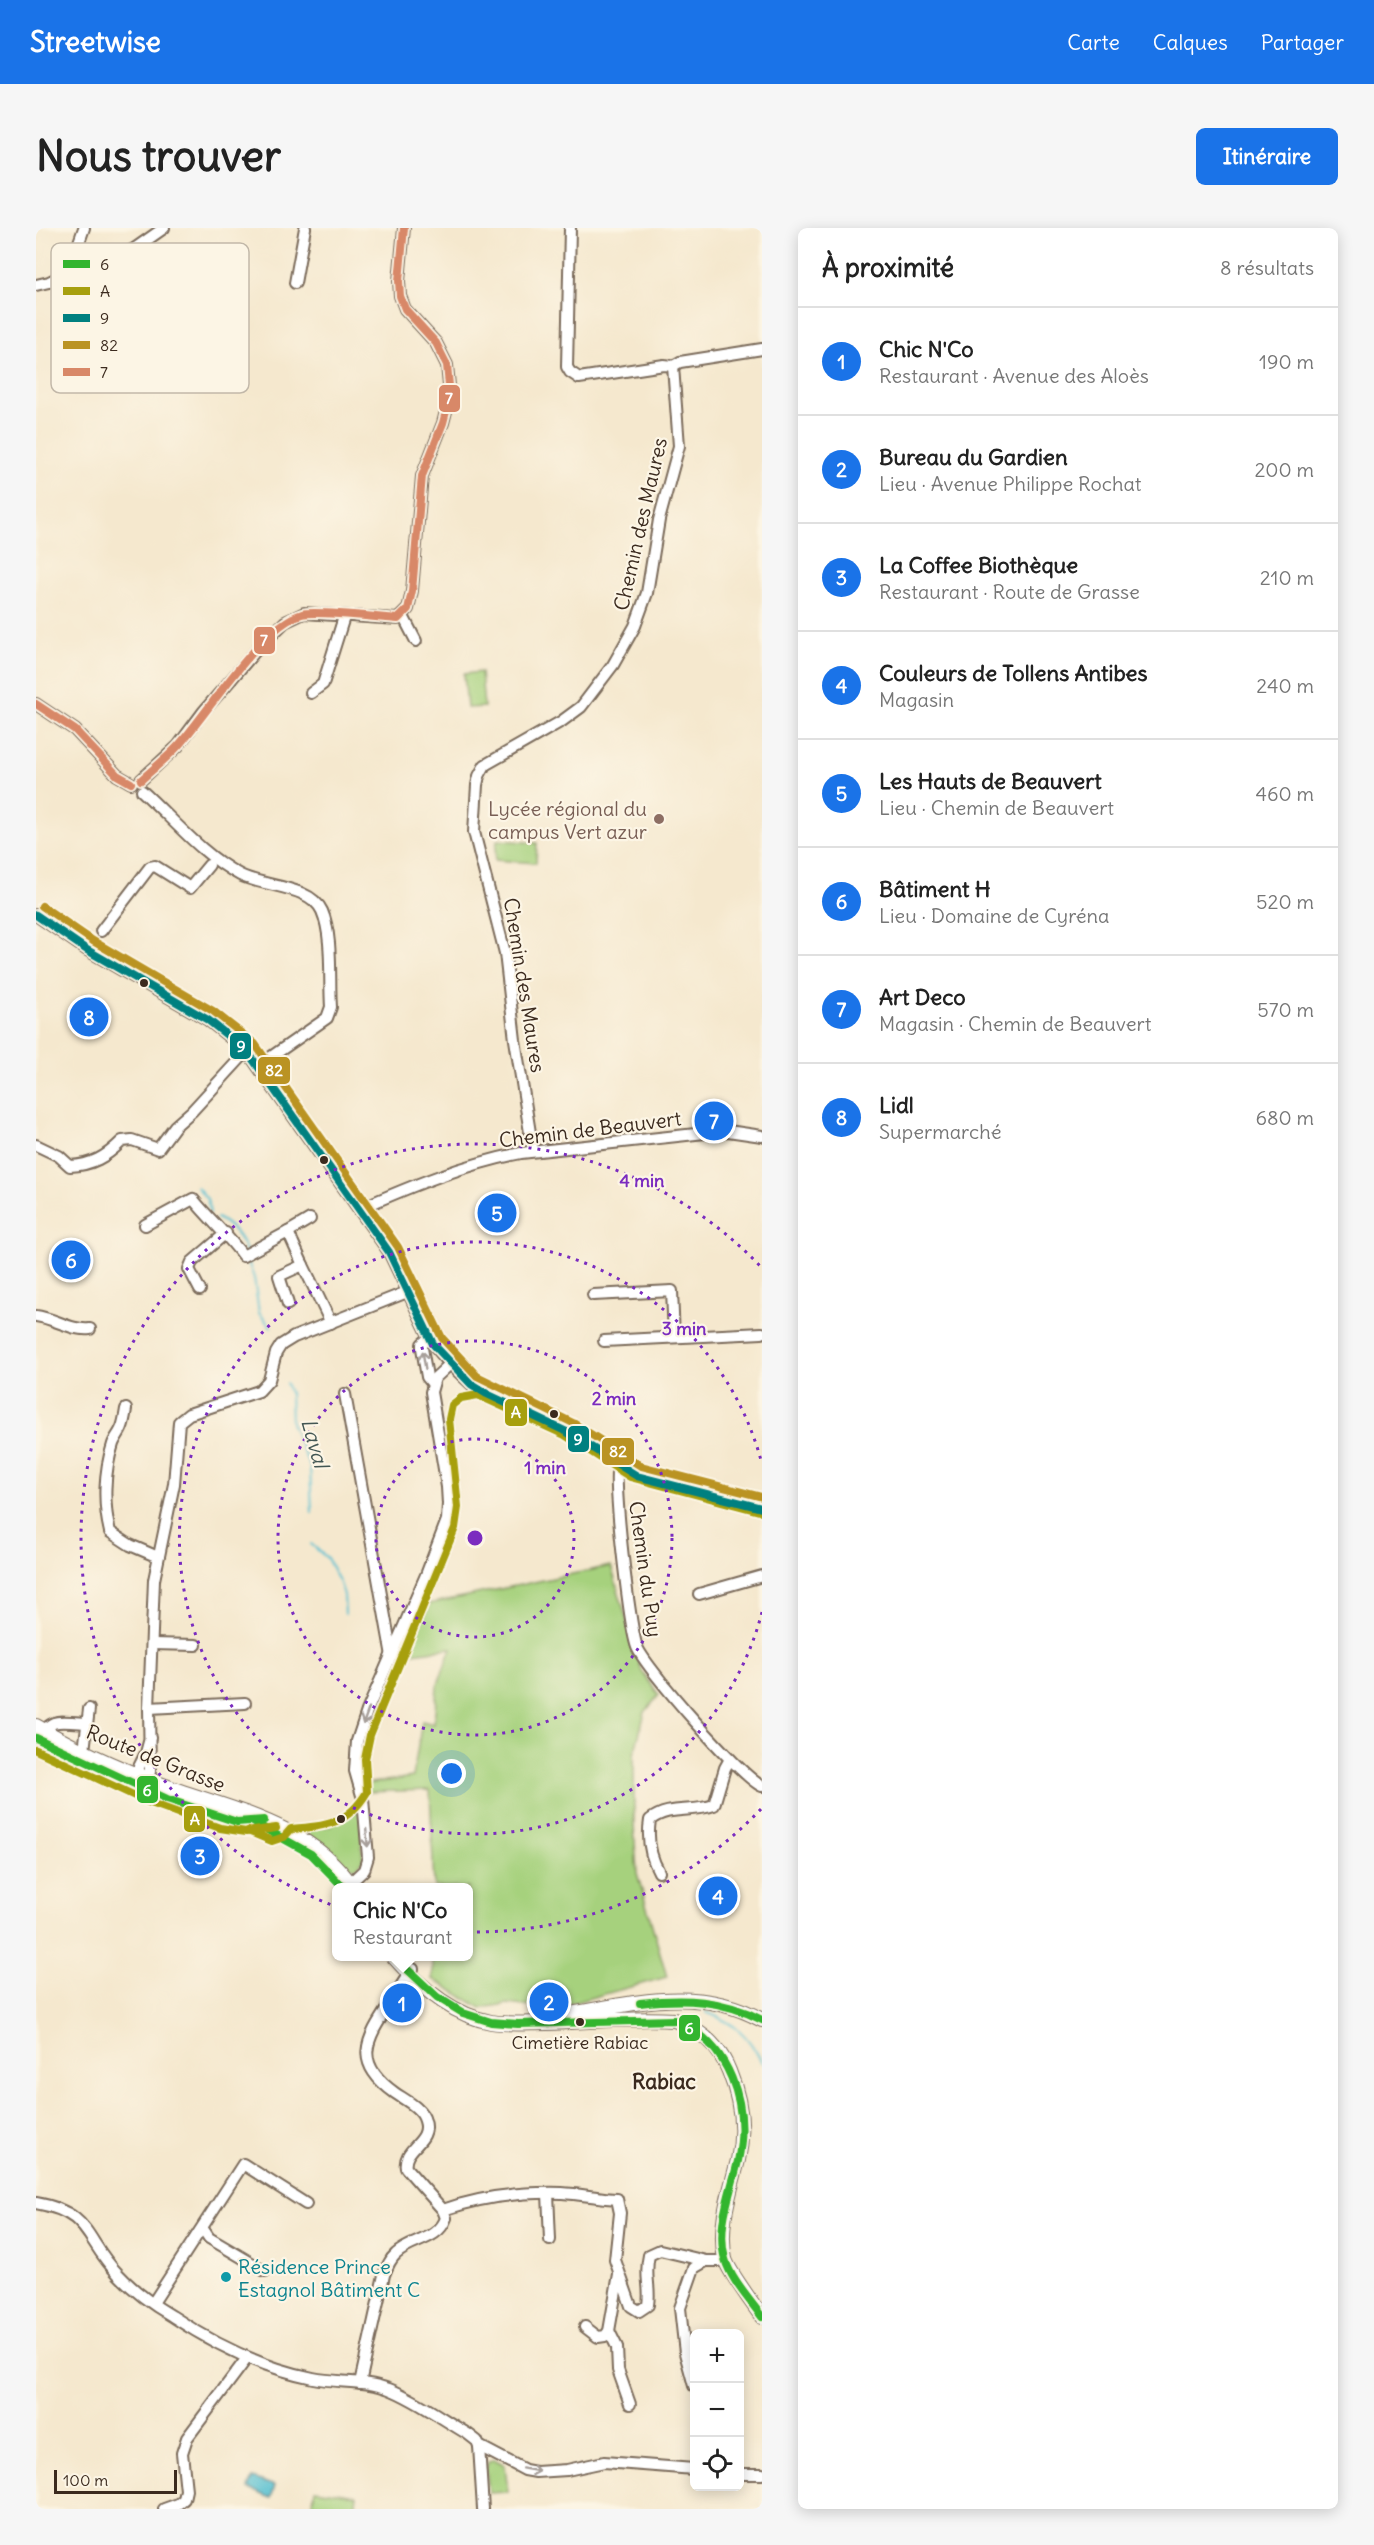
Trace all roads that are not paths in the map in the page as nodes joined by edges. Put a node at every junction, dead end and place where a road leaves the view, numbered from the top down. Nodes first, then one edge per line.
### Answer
1 (84, 228) edge
2 (164, 228) edge
3 (305, 228) edge
4 (405, 228) edge
5 (570, 228) edge
6 (79, 243) edge
7 (143, 243) edge
8 (51, 281) edge
9 (295, 283) dead end
10 (36, 285) edge
11 (762, 349) edge
12 (673, 366) junction
13 (403, 616) junction
14 (344, 617) junction
15 (416, 641) dead end
16 (311, 693) dead end
17 (36, 704) edge
18 (138, 785) junction
19 (209, 865) dead end
20 (36, 915) edge
21 (101, 931) dead end
22 (247, 1051) junction
23 (258, 1066) junction
24 (762, 1136) edge
25 (36, 1145) edge
26 (533, 1151) junction
27 (360, 1209) junction
28 (310, 1219) dead end
29 (145, 1226) dead end
30 (288, 1232) junction
31 (226, 1233) junction
32 (303, 1265) junction
33 (200, 1290) dead end
34 (407, 1292) junction
35 (593, 1295) dead end
36 (288, 1304) dead end
37 (36, 1316) edge
38 (331, 1323) junction
39 (90, 1329) dead end
40 (762, 1333) edge
41 (430, 1337) junction
42 (674, 1337) junction
43 (604, 1341) dead end
44 (450, 1364) junction
45 (432, 1383) junction
46 (345, 1394) dead end
47 (126, 1409) dead end
48 (623, 1468) junction
49 (762, 1508) edge
50 (158, 1557) junction
51 (762, 1576) edge
52 (699, 1594) dead end
53 (152, 1644) junction
54 (196, 1645) dead end
55 (392, 1656) junction
56 (245, 1703) dead end
57 (149, 1708) junction
58 (89, 1709) dead end
59 (86, 1723) junction
60 (38, 1731) edge
61 (84, 1751) junction
62 (730, 1759) junction
63 (143, 1777) junction
64 (762, 1786) edge
65 (659, 1872) dead end
66 (345, 1883) edge
67 (351, 1883) edge
68 (399, 1961) edge
69 (405, 1961) edge
70 (411, 1971) junction
71 (639, 2003) junction
72 (645, 2019) junction
73 (762, 2020) edge
74 (548, 2193) junction
75 (36, 2203) edge
76 (306, 2204) dead end
77 (443, 2210) junction
78 (203, 2229) junction
79 (550, 2240) dead end
80 (706, 2261) junction
81 (725, 2261) junction
82 (265, 2271) dead end
83 (619, 2273) junction
84 (153, 2303) junction
85 (762, 2317) edge
86 (585, 2327) dead end
87 (609, 2331) junction
88 (247, 2358) junction
89 (360, 2383) junction
90 (693, 2383) edge
91 (630, 2404) dead end
92 (478, 2446) junction
93 (690, 2469) edge
94 (744, 2474) edge
95 (762, 2475) edge
96 (164, 2509) edge
97 (483, 2509) edge

1 - 6 street
2 - 7 street
3 - 9 street
4 - 13 street
5 - 12 street
8 - 10 street
11 - 12 street
12 - 26 street, Chemin des Maures
13 - 14 street
13 - 15 street
14 - 16 street
14 - 18 street
17 - 18 street
18 - 23 street
19 - 21 street
20 - 22 street
22 - 23 street
22 - 25 street
23 - 27 street
24 - 26 street, Chemin de Beauvert
26 - 27 street, Chemin de Beauvert
27 - 34 street
28 - 30 street
29 - 31 street
30 - 31 street
30 - 32 street
31 - 33 street
32 - 36 street
32 - 38 street
34 - 38 street
34 - 41 street
35 - 42 street
37 - 39 street
38 - 50 street
40 - 42 street
41 - 44 street
45 -> 41 street
42 - 43 street
44 - 45 street
44 - 48 street
45 - 55 street
46 - 55 street
47 - 50 street
48 - 49 street
48 - 62 street, Chemin du Puy
50 - 53 street
51 - 52 street
53 - 54 street
53 - 57 street
55 -> 67 street
56 - 57 street
57 - 63 street
58 - 59 street
59 - 60 street
59 - 61 street
60 - 61 main road, Route de Grasse
61 - 63 main road, Route de Grasse
62 - 64 street, Chemin du Puy
62 - 65 street
63 - 66 main road, Route de Grasse
68 - 70 main road
69 - 70 main road
70 - 71 main road
70 - 72 main road
70 - 77 street
71 - 72 main road
71 - 73 main road
72 - 81 main road
74 - 77 street
74 - 79 street
74 - 83 street
75 - 84 street
76 - 78 street
77 - 89 street
78 - 82 street
78 - 84 street
80 - 81 street
80 - 83 street
80 - 90 street
81 - 85 main road
83 - 87 street
84 - 88 street
86 - 87 street
87 - 91 street
88 - 89 street
88 - 96 street
89 - 92 street
92 -> 93 street
92 - 97 street
94 - 95 street

